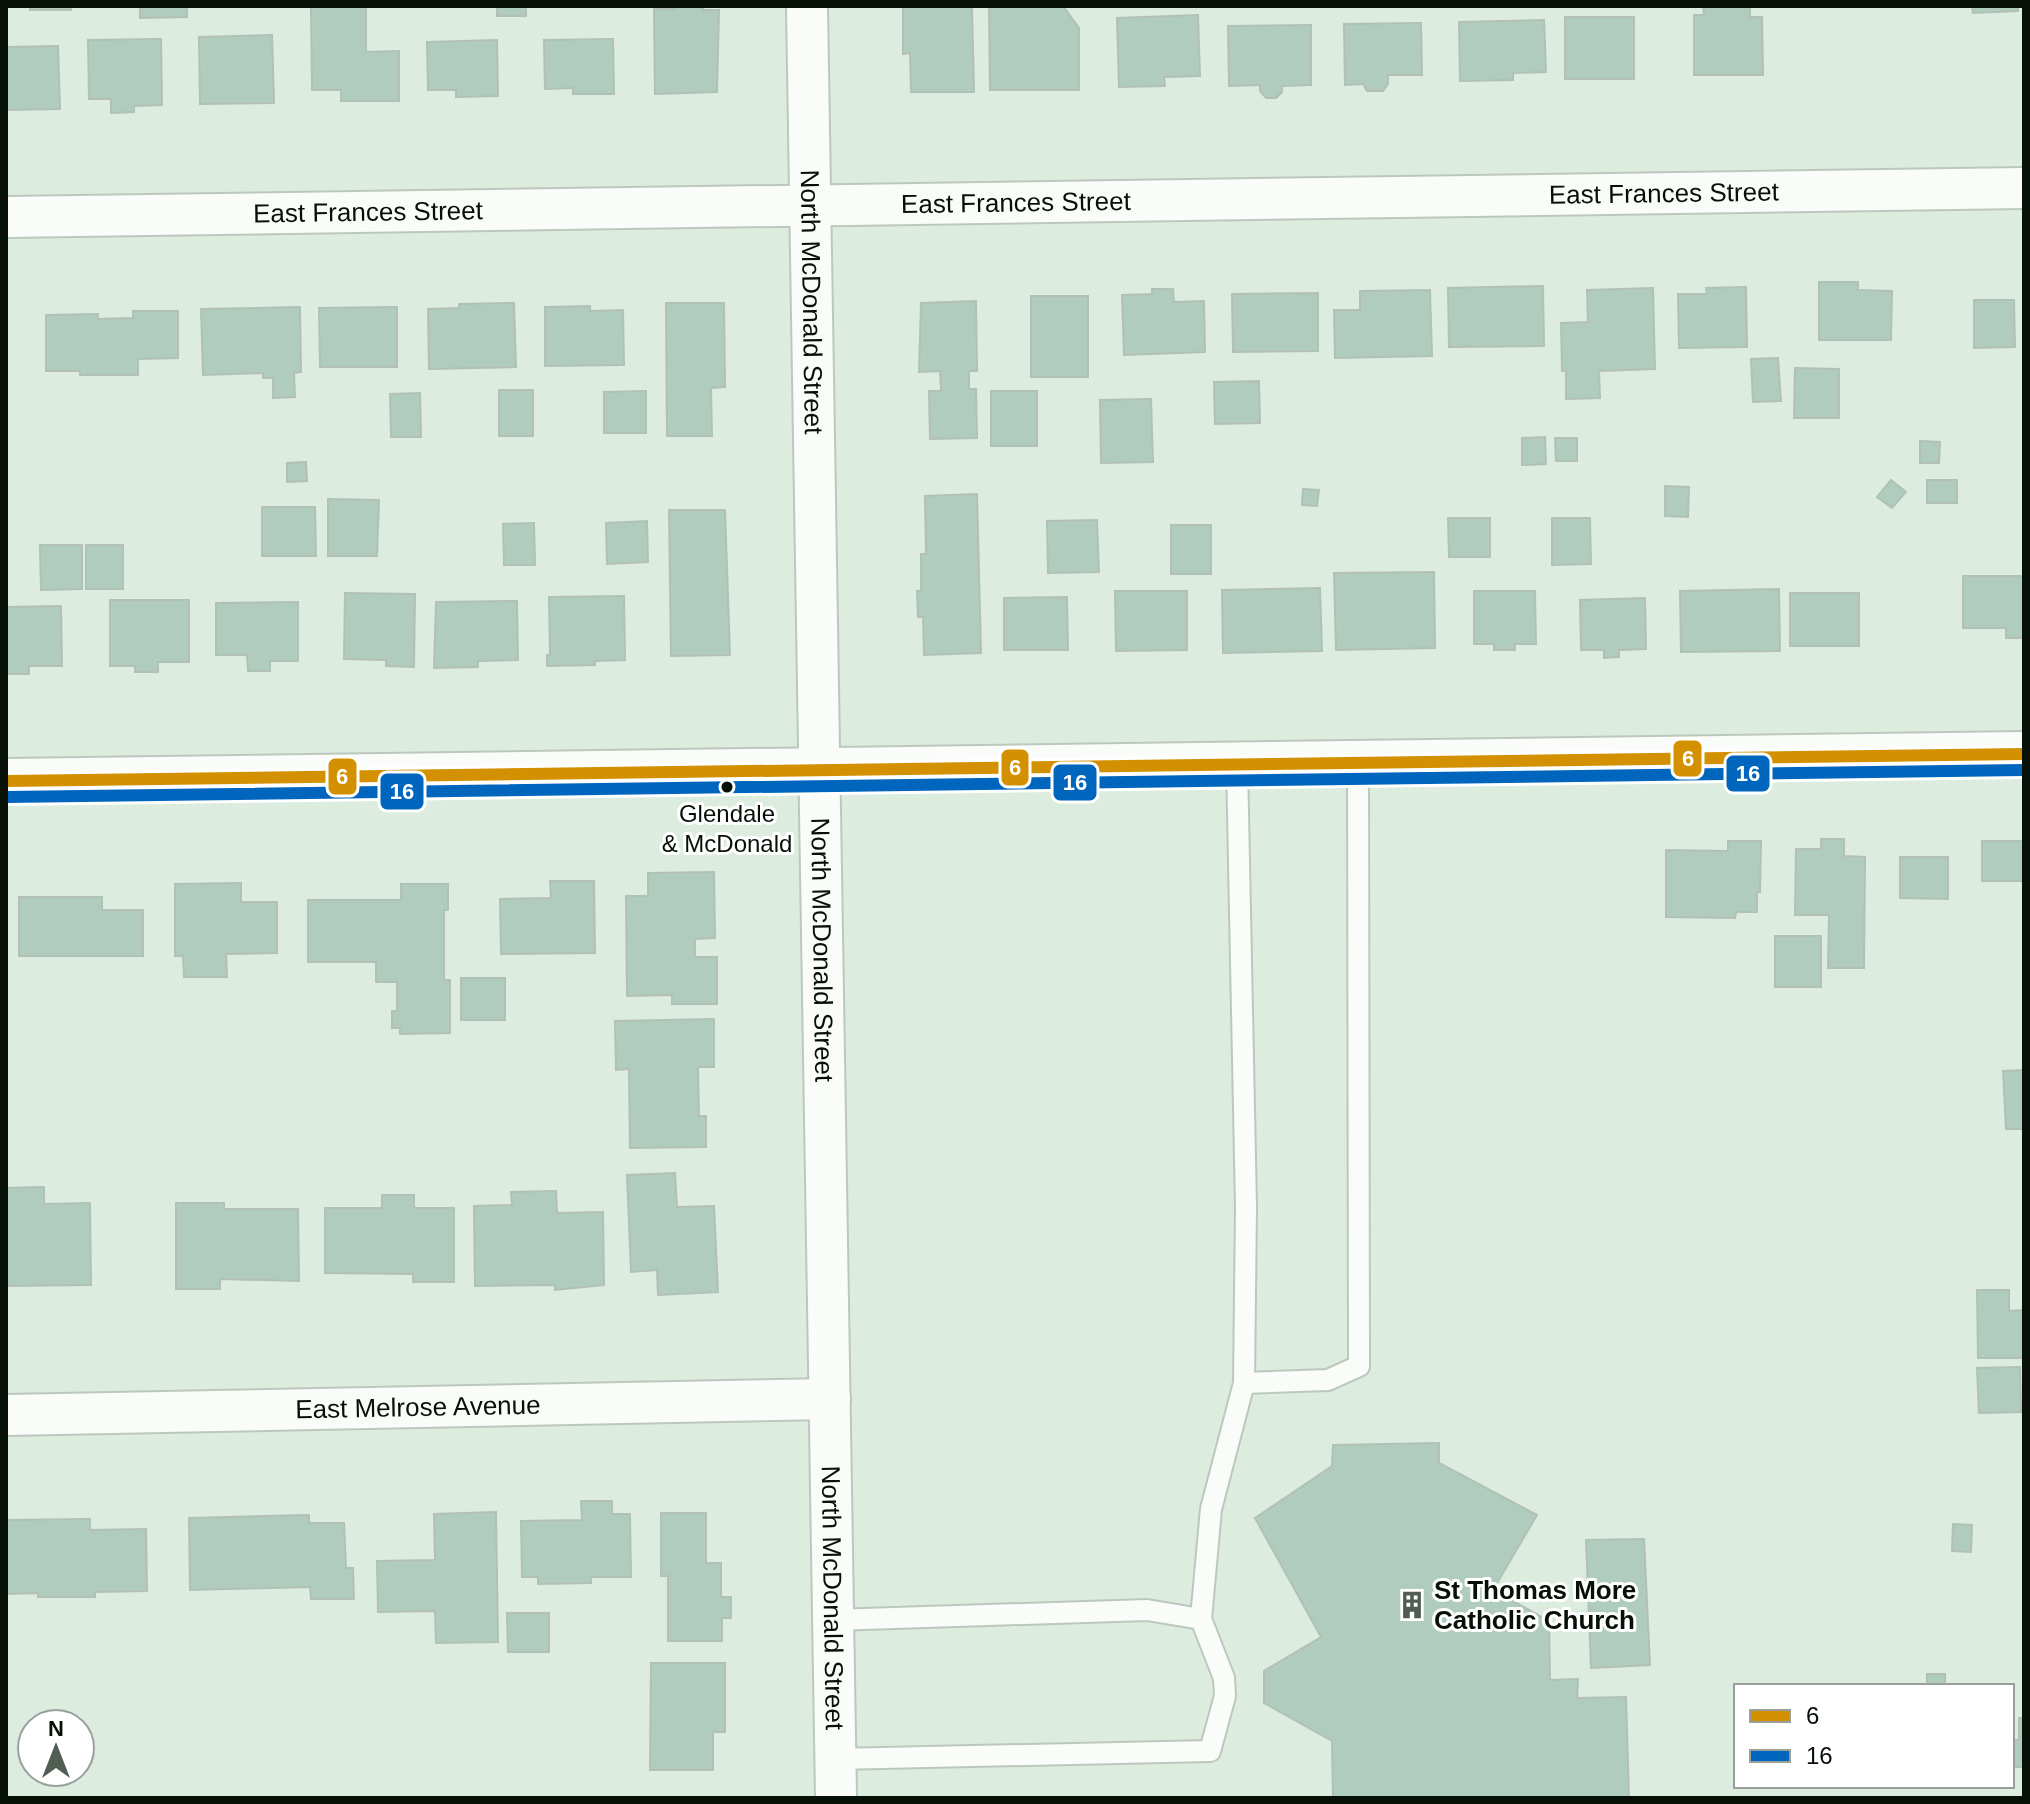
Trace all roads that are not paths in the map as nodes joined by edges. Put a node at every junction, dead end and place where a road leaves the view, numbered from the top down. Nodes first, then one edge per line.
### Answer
1 (807, 6) edge
2 (2024, 188) edge
3 (810, 204) junction
4 (6, 217) edge
5 (2024, 754) edge
6 (1358, 762) junction
7 (1237, 764) junction
8 (819, 771) junction
9 (6, 781) edge
10 (1244, 1383) junction
11 (830, 1399) junction
12 (6, 1415) edge
13 (1201, 1619) junction
14 (833, 1620) junction
15 (835, 1759) junction
16 (836, 1798) edge

1 - 3 street, North McDonald Street
2 - 3 street, East Frances Street
3 - 4 street, East Frances Street
3 - 8 street, North McDonald Street
5 - 6 street
6 - 7 street
6 - 10 lane
7 - 8 street
7 - 10 lane
8 - 9 street
8 - 11 street, North McDonald Street
10 - 13 lane
11 - 12 street, East Melrose Avenue
11 - 14 street, North McDonald Street
13 - 14 lane
13 - 15 lane
14 - 15 street, North McDonald Street
15 - 16 street, North McDonald Street

